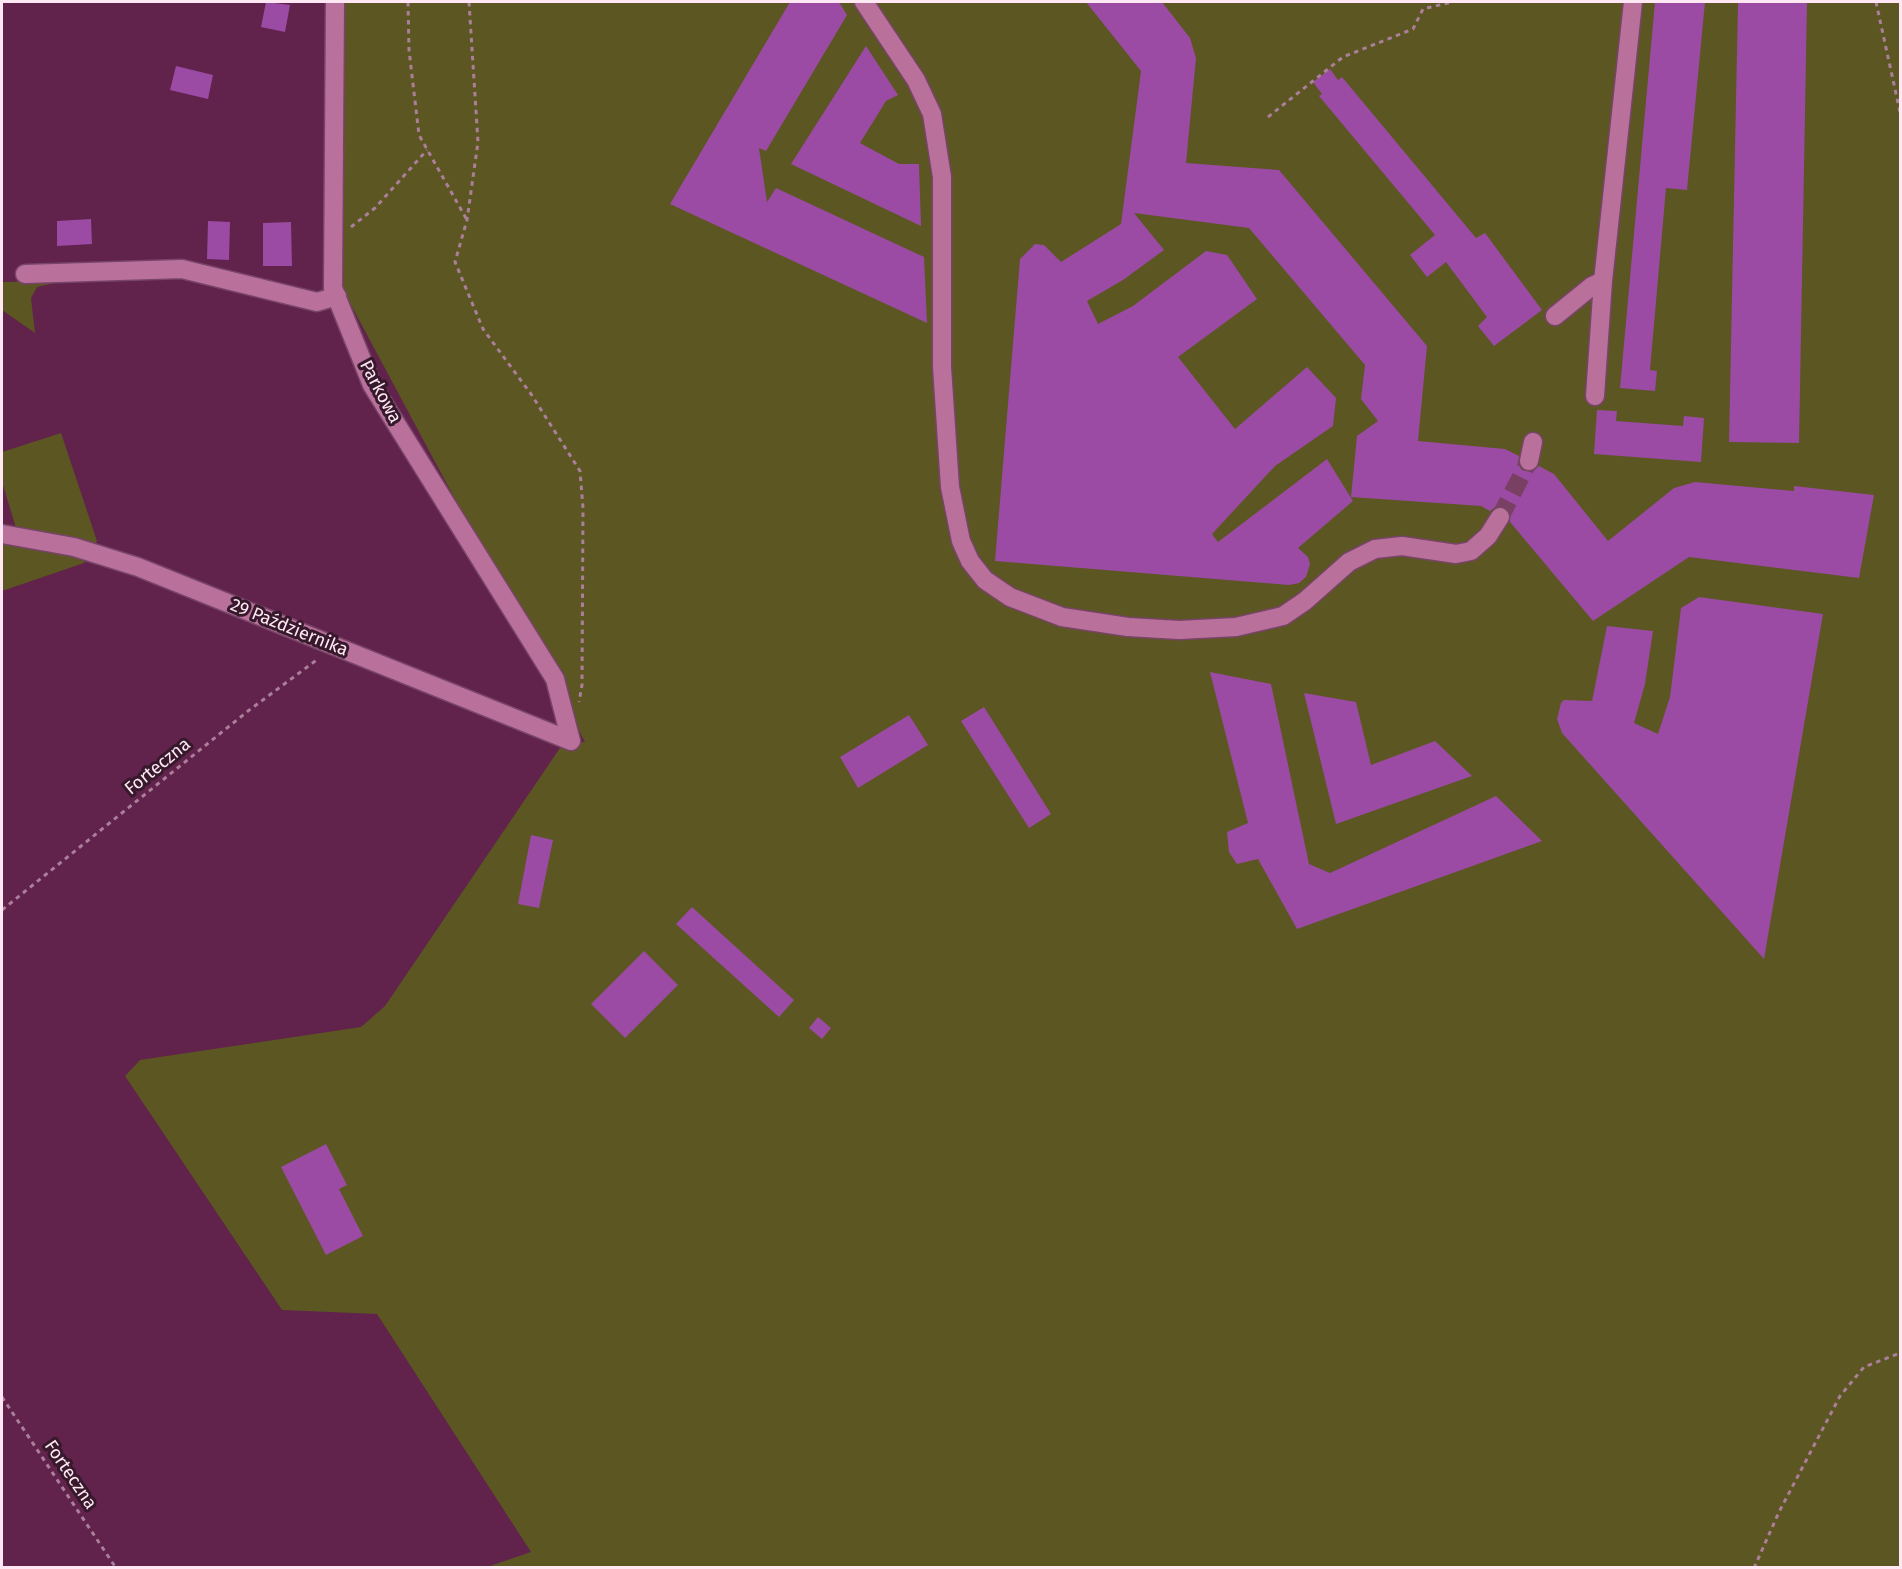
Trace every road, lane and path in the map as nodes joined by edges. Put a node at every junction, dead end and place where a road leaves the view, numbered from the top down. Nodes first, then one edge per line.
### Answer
1 (335, 2) edge
2 (408, 2) edge
3 (469, 2) edge
4 (864, 2) edge
5 (1452, 2) edge
6 (1633, 2) edge
7 (1876, 2) edge
8 (1900, 112) edge
9 (1268, 117) dead end
10 (427, 150) junction
11 (467, 220) junction
12 (334, 241) junction
13 (25, 274) dead end
14 (1603, 281) junction
15 (337, 297) junction
16 (1555, 316) dead end
17 (1595, 396) dead end
18 (1533, 442) dead end
19 (1529, 461) tunnel mouth
20 (1500, 517) tunnel mouth
21 (2, 534) edge
22 (334, 647) junction
23 (578, 708) dead end
24 (571, 741) joint
25 (2, 910) edge
26 (1900, 1353) edge
27 (2, 1397) edge
28 (116, 1568) edge
29 (1754, 1568) edge

1 - 12 street, Parkowa
2 - 10 path
3 - 11 path
4 - 20 street
5 - 9 path
6 - 14 street
7 - 8 path
10 - 11 path
10 - 12 path
11 - 23 path
12 - 15 street, Parkowa
13 - 15 street
14 - 16 street
14 - 17 street
15 - 24 street, Parkowa
18 - 19 street
21 - 22 street, 29 Października
22 - 24 street, 29 Października
22 - 25 path, Forteczna
26 - 29 path
27 - 28 path, Forteczna

